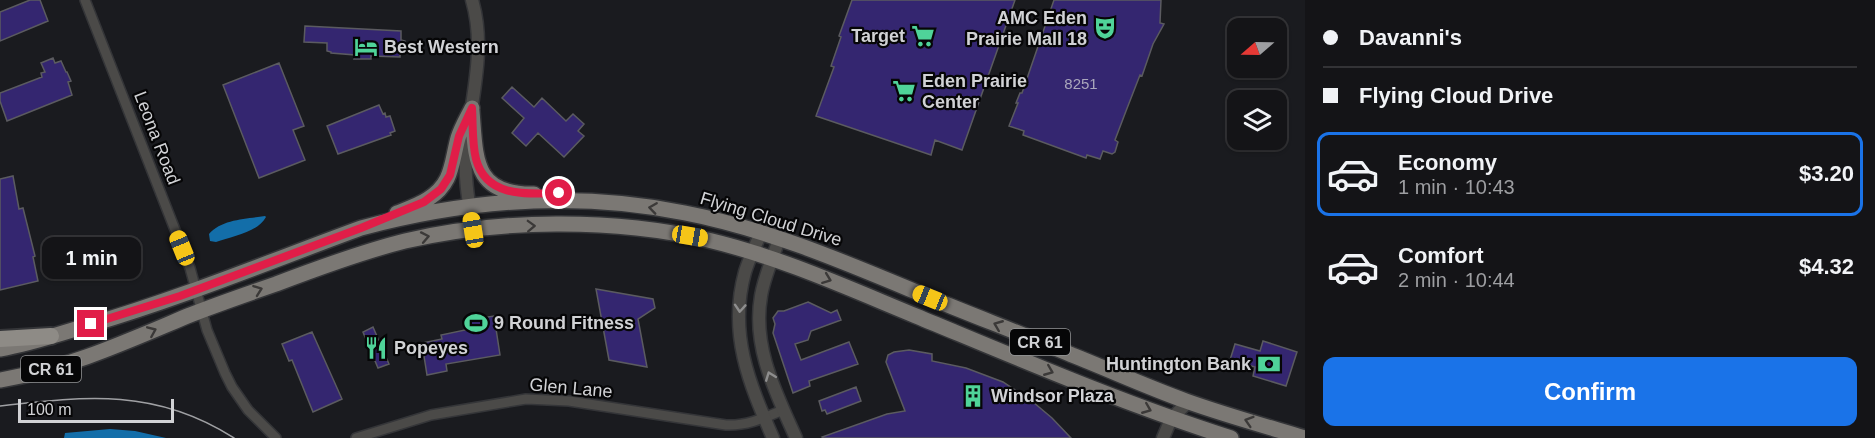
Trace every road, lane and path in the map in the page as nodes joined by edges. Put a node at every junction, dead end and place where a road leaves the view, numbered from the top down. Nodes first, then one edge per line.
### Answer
1 (85, 0) edge
2 (472, 0) edge
3 (472, 108) junction
4 (577, 200) junction
5 (469, 207) junction
6 (361, 228) junction
7 (473, 230) junction
8 (761, 233) junction
9 (779, 239) junction
10 (753, 252) junction
11 (772, 259) junction
12 (197, 289) junction
13 (203, 310) junction
14 (51, 336) junction
15 (0, 339) edge
16 (0, 349) edge
17 (0, 380) edge
18 (1169, 395) junction
19 (1188, 402) junction
20 (783, 410) junction
21 (765, 418) junction
22 (1171, 419) junction
23 (276, 438) edge
24 (356, 438) edge
25 (773, 438) edge
26 (796, 438) edge
27 (1163, 438) edge
28 (1231, 438) edge
29 (1305, 438) edge

1 - 12 street, Leona Road
2 - 3 street
3 - 4 main road
3 - 5 street
3 - 6 main road
4 - 5 main road, Flying Cloud Drive / CR 61
8 -> 4 main road, Flying Cloud Drive / CR 61
5 - 6 main road, Flying Cloud Drive / CR 61
5 - 7 street
6 - 12 main road, Flying Cloud Drive / CR 61
7 -> 10 main road, Flying Cloud Drive / CR 61
13 -> 7 main road, Flying Cloud Drive / CR 61
8 - 9 main road, Flying Cloud Drive / CR 61
8 - 10 street
9 - 11 street
18 -> 9 main road, Flying Cloud Drive / CR 61
10 - 11 main road, Flying Cloud Drive / CR 61
10 -> 21 street
20 -> 11 street
11 -> 22 main road, Flying Cloud Drive / CR 61
12 - 13 street, Leona Road
12 - 14 main road, Flying Cloud Drive / CR 61
17 -> 13 main road, Flying Cloud Drive / CR 61
13 - 23 street, Leona Road
14 - 15 highway
14 - 16 main road, Flying Cloud Drive / CR 61
18 - 19 main road, Flying Cloud Drive / CR 61
18 - 22 street
19 - 22 street
29 -> 19 main road, Flying Cloud Drive / CR 61
20 - 21 street, Glen Lane
20 - 26 street
21 - 24 street, Glen Lane
21 - 25 street
22 - 27 street
22 - 28 main road, Flying Cloud Drive / CR 61

